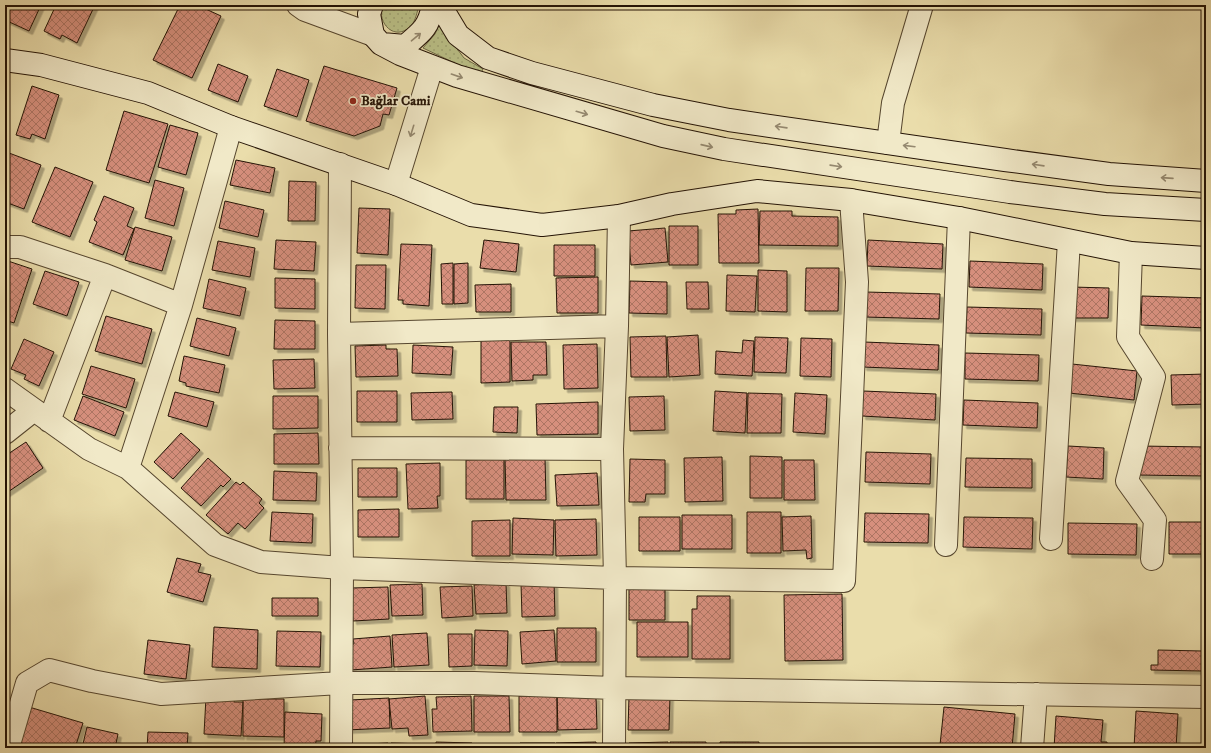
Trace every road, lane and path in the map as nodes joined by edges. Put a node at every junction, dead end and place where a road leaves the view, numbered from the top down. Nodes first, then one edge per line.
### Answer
1 (298, 5) edge
2 (372, 5) edge
3 (432, 5) edge
4 (440, 5) edge
5 (922, 5) edge
6 (377, 39) junction
7 (5, 60) edge
8 (432, 67) junction
9 (231, 127) junction
10 (888, 143) junction
11 (783, 158) junction
12 (340, 164) junction
13 (1206, 181) edge
14 (396, 184) junction
15 (780, 194) junction
16 (851, 200) junction
17 (1206, 210) edge
18 (619, 216) junction
19 (959, 218) junction
20 (1069, 241) junction
21 (5, 247) edge
22 (1131, 253) junction
23 (1206, 258) edge
24 (104, 275) junction
25 (181, 305) junction
26 (617, 326) junction
27 (338, 334) junction
28 (5, 389) edge
29 (42, 416) junction
30 (5, 433) edge
31 (340, 448) junction
32 (612, 449) junction
33 (128, 468) junction
34 (1051, 539) dead end
35 (946, 545) dead end
36 (1152, 559) dead end
37 (342, 568) junction
38 (615, 578) junction
39 (340, 683) junction
40 (614, 688) junction
41 (1036, 694) junction
42 (1206, 697) edge
43 (8, 748) edge
44 (341, 748) edge
45 (614, 748) edge
46 (1032, 748) edge

1 - 6 street
2 - 6 street
6 -> 3 street
10 -> 4 street
5 - 10 street
6 - 8 street
7 - 9 street
8 -> 11 street
8 -> 14 street
9 - 12 street
9 - 25 street
13 -> 10 street
11 - 15 street
11 -> 17 street
12 - 14 street
12 - 27 street
14 - 18 street
15 - 16 street
15 - 18 street
16 - 19 street
16 - 38 street
18 - 26 street
19 - 20 street
19 - 35 street
20 - 22 street
20 - 34 street
21 - 24 street
22 - 23 street
22 - 36 street
24 - 25 street
24 - 29 street
25 - 33 street
26 - 27 street
26 - 32 street
27 - 31 street
28 - 29 street
29 - 30 street
29 - 33 street
31 - 32 street
31 - 37 street
32 - 38 street
33 - 37 street
37 - 38 street
37 - 39 street
38 - 40 street
39 - 40 street
39 - 43 street
39 - 44 street
40 - 41 street
40 - 45 street
41 - 42 street
41 - 46 street

